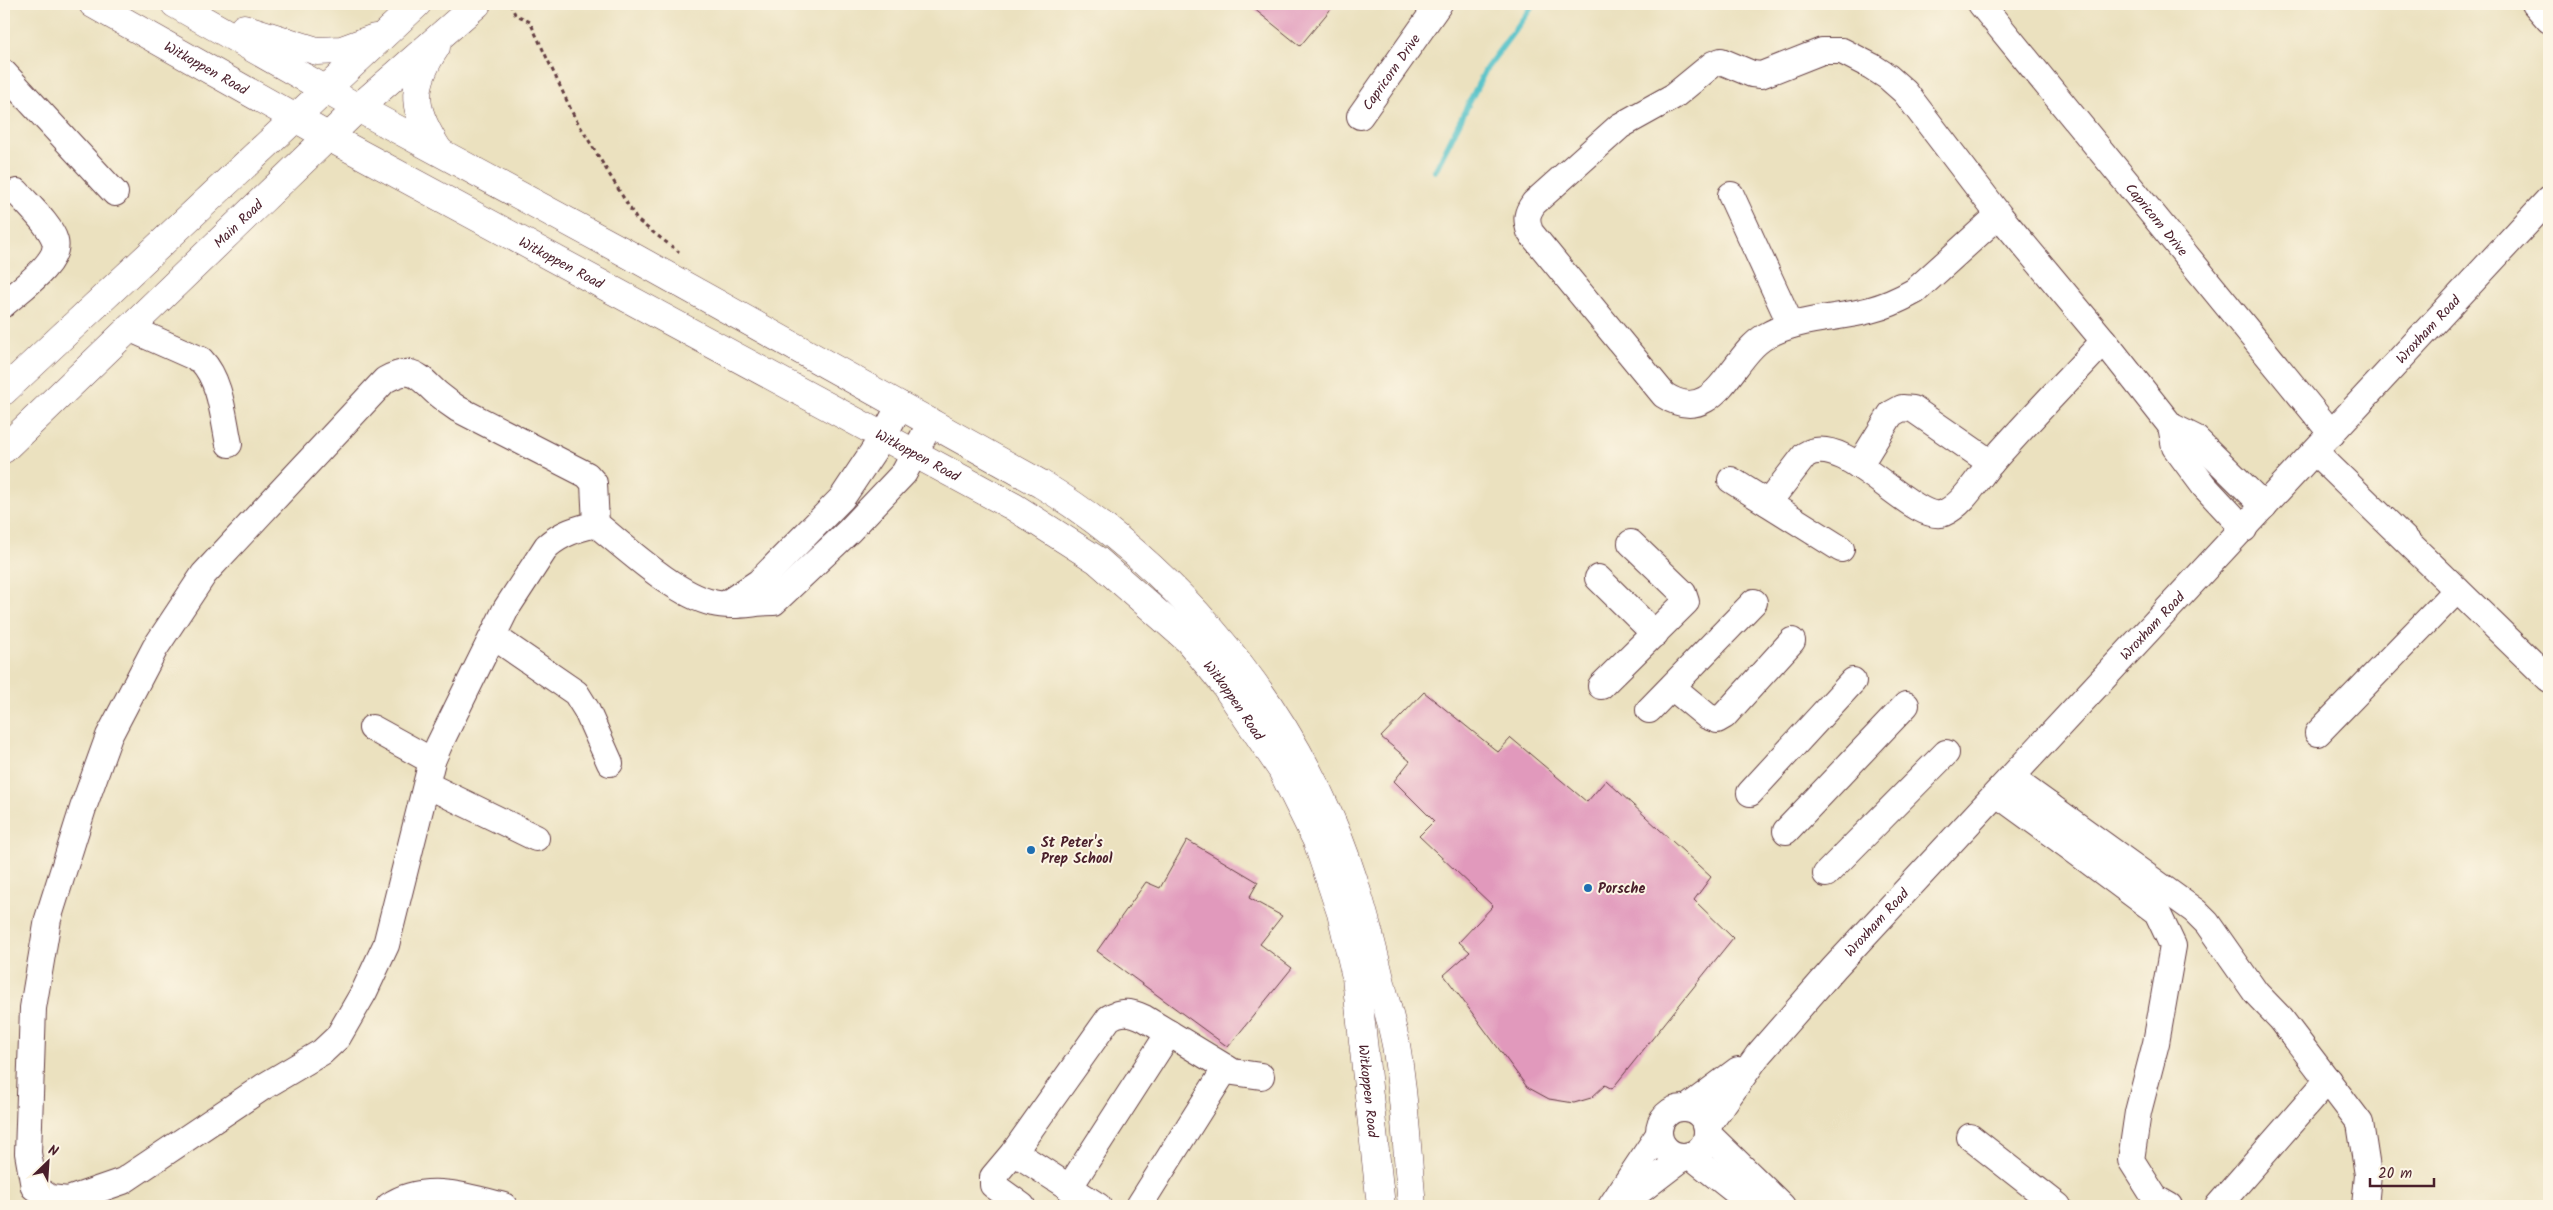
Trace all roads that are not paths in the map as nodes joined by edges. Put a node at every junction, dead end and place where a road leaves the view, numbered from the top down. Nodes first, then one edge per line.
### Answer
1 (93, 4) edge
2 (417, 4) edge
3 (477, 4) edge
4 (1439, 4) edge
5 (1980, 4) edge
6 (2534, 4) edge
7 (180, 6) edge
8 (2549, 20) edge
9 (446, 31) junction
10 (383, 34) junction
11 (4, 73) edge
12 (327, 90) junction
13 (358, 108) junction
14 (1360, 116) dead end
15 (297, 118) junction
16 (329, 136) junction
17 (440, 153) junction
18 (17, 192) dead end
19 (115, 192) dead end
20 (1731, 195) dead end
21 (2549, 199) edge
22 (1999, 216) junction
23 (4, 304) edge
24 (1791, 325) junction
25 (129, 328) junction
26 (2104, 341) junction
27 (4, 391) edge
28 (900, 405) junction
29 (931, 422) junction
30 (2171, 426) junction
31 (884, 435) junction
32 (2323, 443) junction
33 (229, 444) dead end
34 (4, 449) edge
35 (914, 452) junction
36 (1991, 463) junction
37 (1859, 466) junction
38 (1731, 480) dead end
39 (1768, 503) junction
40 (2264, 506) junction
41 (596, 524) junction
42 (2244, 529) junction
43 (1631, 543) dead end
44 (797, 544) junction
45 (1841, 549) dead end
46 (814, 566) junction
47 (1598, 578) dead end
48 (2457, 590) junction
49 (1754, 602) dead end
50 (726, 604) junction
51 (1655, 634) junction
52 (493, 636) junction
53 (1792, 641) dead end
54 (2549, 679) edge
55 (1853, 681) dead end
56 (1601, 686) dead end
57 (1672, 687) junction
58 (1906, 706) dead end
59 (1649, 710) dead end
60 (372, 728) dead end
61 (2318, 733) dead end
62 (1946, 752) dead end
63 (610, 764) dead end
64 (429, 773) junction
65 (2004, 786) junction
66 (1750, 793) dead end
67 (2050, 806) junction
68 (1786, 831) dead end
69 (536, 838) dead end
70 (2063, 842) junction
71 (1826, 874) dead end
72 (1169, 1033) junction
73 (1758, 1055) junction
74 (1226, 1068) junction
75 (1261, 1076) dead end
76 (2328, 1080) junction
77 (1687, 1108) junction
78 (1707, 1131) junction
79 (1658, 1134) junction
80 (1970, 1137) dead end
81 (1014, 1152) junction
82 (1688, 1156) junction
83 (1069, 1188) junction
84 (1413, 1198) edge
85 (996, 1199) edge
86 (2054, 1205) edge
87 (389, 1206) edge
88 (504, 1206) edge
89 (1022, 1206) edge
90 (1098, 1206) edge
91 (1139, 1206) edge
92 (1381, 1206) edge
93 (1611, 1206) edge
94 (1620, 1206) edge
95 (1754, 1206) edge
96 (1782, 1206) edge
97 (2169, 1206) edge
98 (2218, 1206) edge
99 (2365, 1206) edge

1 - 15 main road, Witkoppen Road
2 - 10 main road
3 - 9 main road, Main Road
4 - 14 street, Capricorn Drive
5 - 32 street, Capricorn Drive
6 - 8 street
7 - 10 main road
7 - 12 main road, Witkoppen Road
9 - 13 main road, Main Road
9 - 17 main road
10 - 12 main road
11 - 19 street
12 - 13 main road, Witkoppen Road
12 - 15 main road
13 - 16 main road, Main Road
13 - 17 main road, Witkoppen Road
15 - 16 main road, Witkoppen Road
15 - 27 main road
16 - 25 main road, Main Road
16 - 31 main road, Witkoppen Road
17 - 28 main road, Witkoppen Road
18 - 23 street
20 - 24 street
21 - 32 street, Wroxham Road
22 - 24 street
22 - 24 street
22 - 26 street
25 - 33 street
25 - 34 main road, Main Road
26 - 30 street
26 - 36 street
28 - 29 main road, Witkoppen Road
28 - 31 street
29 - 35 street
29 - 84 main road, Witkoppen Road
30 - 40 street
30 - 42 street
31 - 35 main road, Witkoppen Road
31 - 44 street
32 - 40 street, Wroxham Road
32 - 48 street, Capricorn Drive
35 - 46 street
35 - 92 main road, Witkoppen Road
36 - 37 street
36 - 37 street
37 - 39 street
38 - 39 street
39 - 45 street
40 - 42 street, Wroxham Road
41 - 50 street
41 - 52 street
41 - 64 street
42 - 65 street, Wroxham Road
43 - 51 street
44 - 46 street
44 - 50 street
46 - 50 street
47 - 51 street
48 - 54 street, Capricorn Drive
48 - 61 street
49 - 57 street
51 - 56 street
52 - 63 street
52 - 64 street
53 - 57 street
55 - 66 street
57 - 59 street
58 - 68 street
60 - 64 street
62 - 71 street
64 - 69 street
65 - 67 street
65 - 70 street
65 - 73 street, Wroxham Road
67 - 70 street
67 - 76 street
70 - 97 street
72 - 74 street
72 - 81 street
72 - 83 street
73 - 77 street, Wroxham Road
73 - 78 street, Wroxham Road
74 - 75 street
74 - 91 street
76 - 98 street
76 - 99 street
77 - 78 street
77 - 79 street
78 - 82 street
78 - 96 street
79 - 82 street
79 - 93 street
80 - 86 street
81 - 83 street
81 - 85 street
82 - 94 street
82 - 95 street
83 - 90 street
85 - 89 street
87 - 88 street

